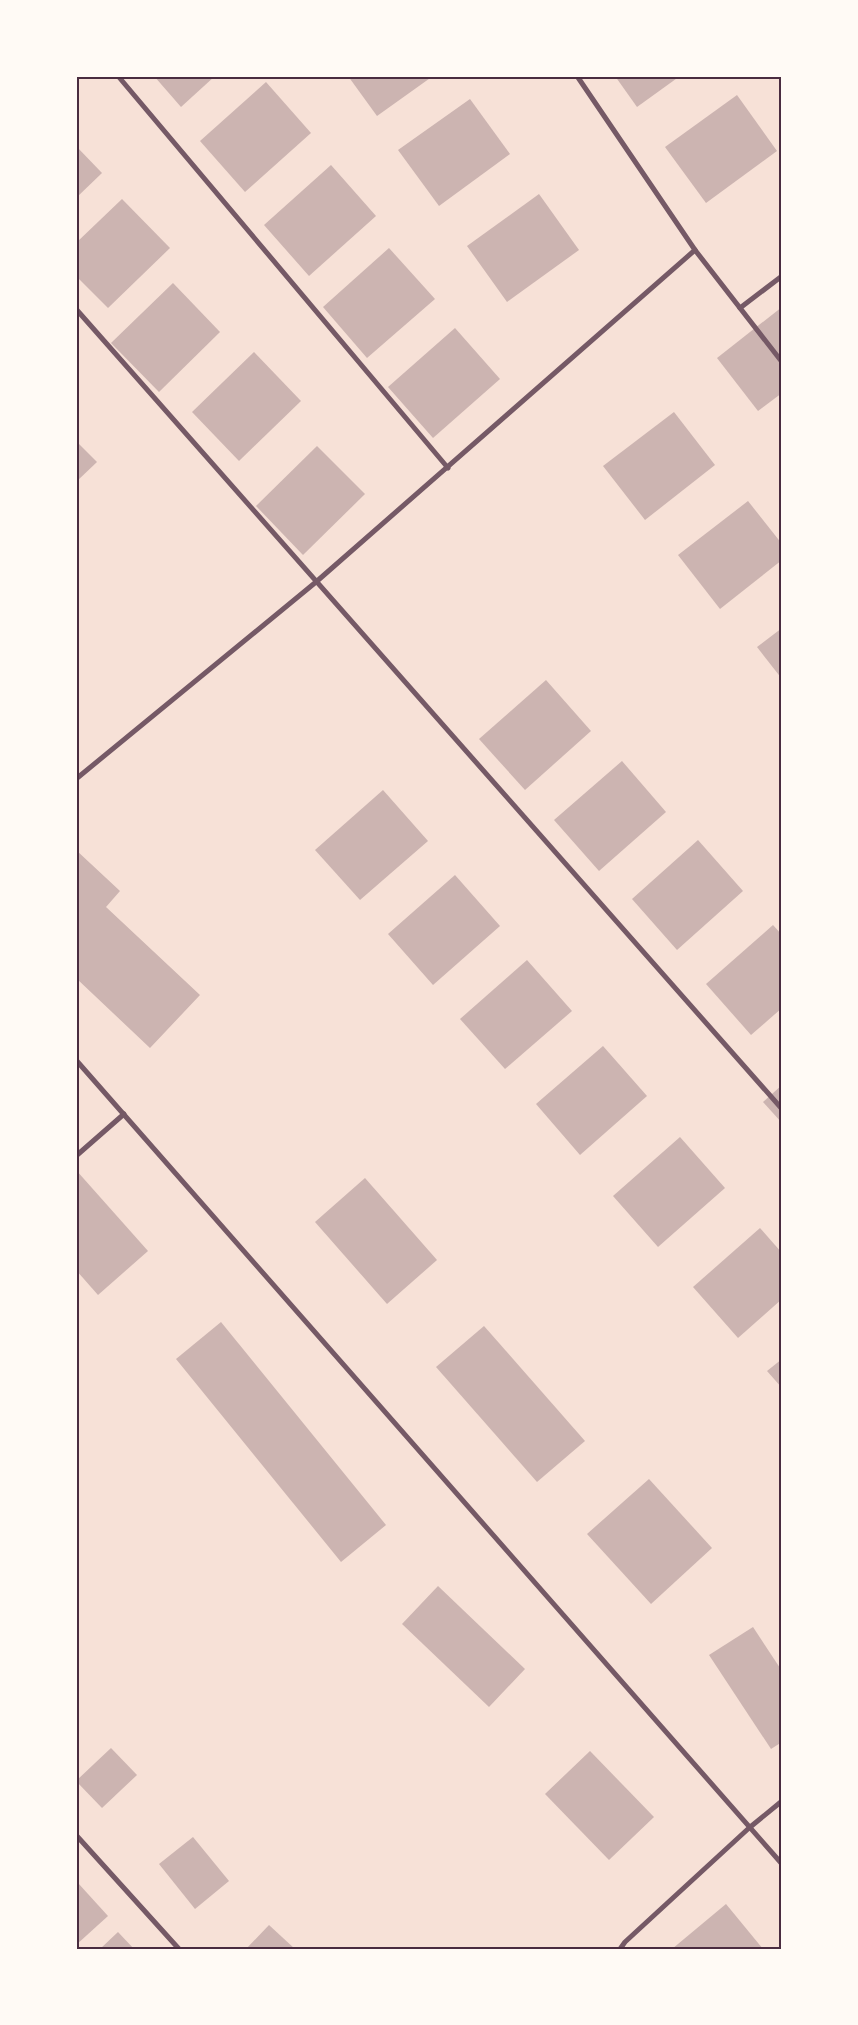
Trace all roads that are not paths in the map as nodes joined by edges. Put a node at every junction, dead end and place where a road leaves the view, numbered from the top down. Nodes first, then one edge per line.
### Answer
1 (118, 76) edge
2 (577, 76) edge
3 (695, 250) junction
4 (782, 276) edge
5 (740, 308) junction
6 (76, 309) edge
7 (782, 362) edge
8 (448, 468) junction
9 (316, 582) junction
10 (76, 779) edge
11 (76, 1060) edge
12 (782, 1109) edge
13 (124, 1114) junction
14 (76, 1156) edge
15 (782, 1801) edge
16 (749, 1828) junction
17 (76, 1835) edge
18 (782, 1864) edge
19 (179, 1949) edge
20 (620, 1949) edge

1 - 8 street
2 - 3 street
3 - 5 street
3 - 8 street
4 - 5 street
5 - 7 street
6 - 9 street
8 - 9 street
9 - 10 street
9 - 12 street
11 - 13 street
13 - 14 street
13 - 16 street
15 - 16 street
16 - 18 street
16 - 20 street
17 - 19 street

